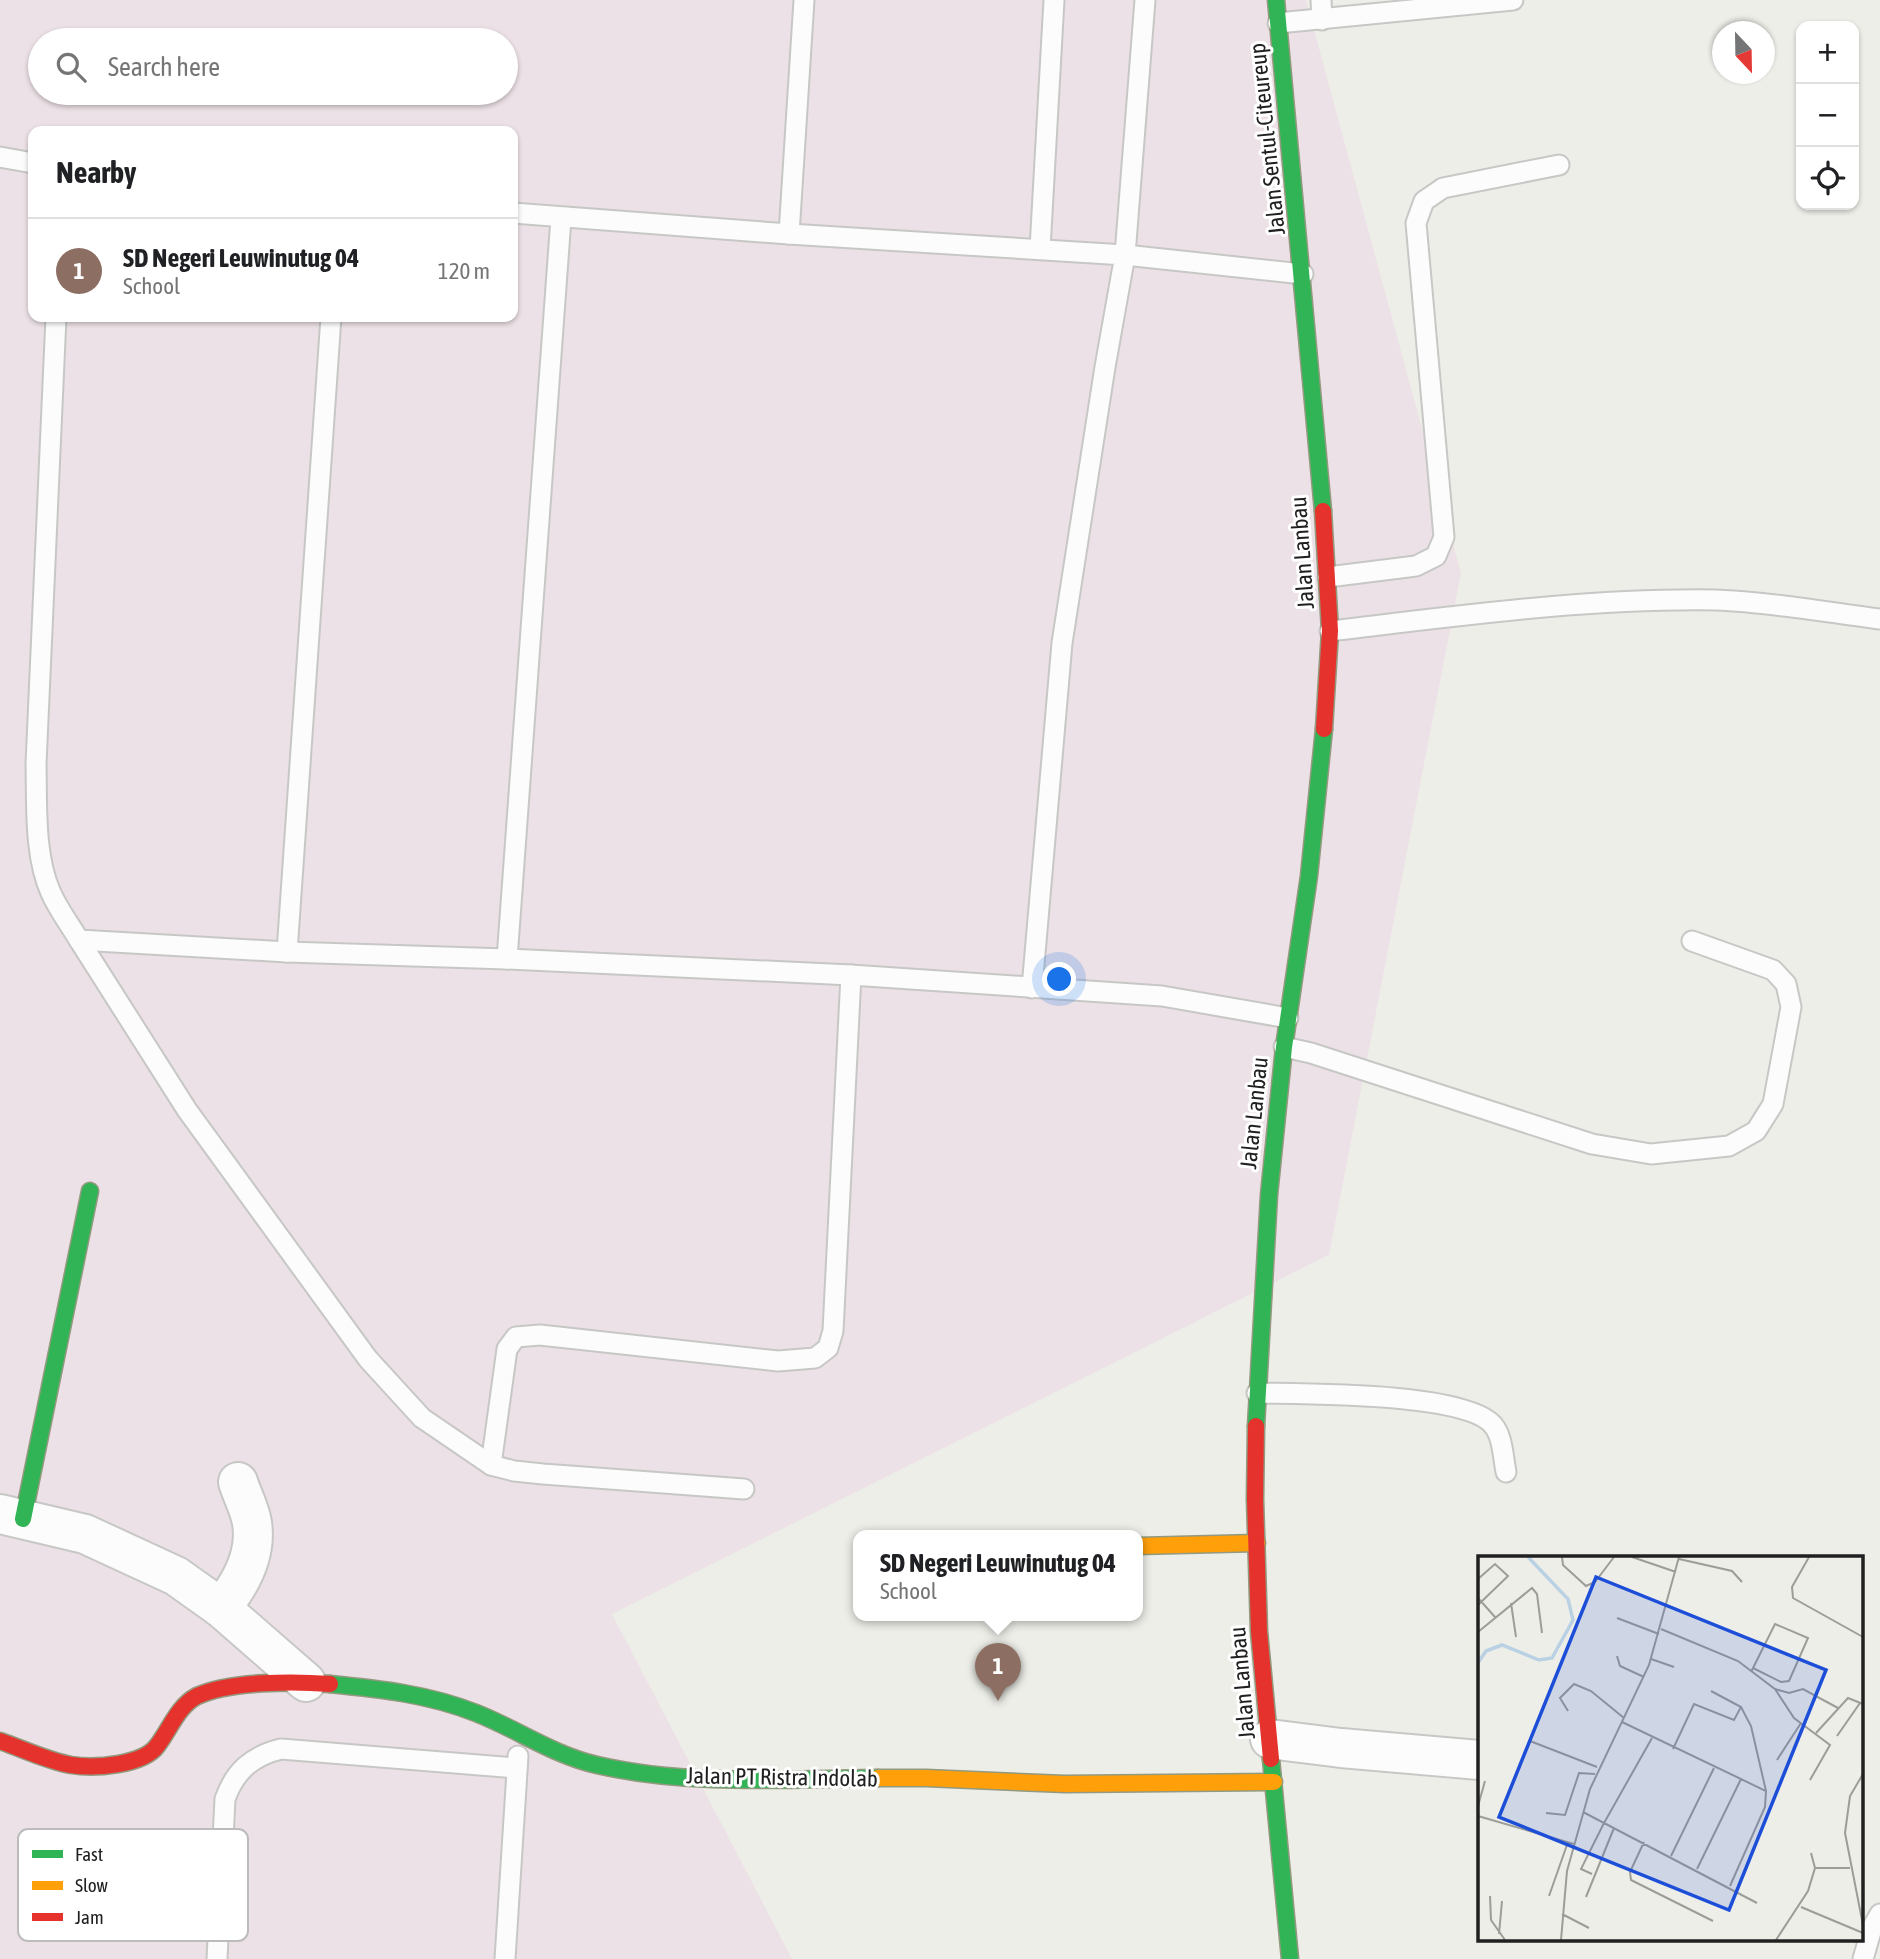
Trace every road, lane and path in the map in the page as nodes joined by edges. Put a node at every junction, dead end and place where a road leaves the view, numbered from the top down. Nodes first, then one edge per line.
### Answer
1 (804, 0) edge
2 (1054, 0) edge
3 (1145, 0) edge
4 (1276, 0) edge
5 (1321, 0) edge
6 (1513, 0) edge
7 (1322, 20) junction
8 (1278, 23) junction
9 (0, 157) edge
10 (28, 162) edge
11 (1559, 165) dead end
12 (518, 214) edge
13 (561, 218) junction
14 (789, 234) junction
15 (1040, 249) junction
16 (1125, 255) junction
17 (1303, 274) junction
18 (56, 322) edge
19 (331, 322) edge
20 (1328, 577) junction
21 (1879, 619) edge
22 (1329, 631) junction
23 (79, 940) junction
24 (1692, 941) dead end
25 (287, 952) junction
26 (507, 959) junction
27 (851, 975) junction
28 (1032, 988) junction
29 (1288, 1018) junction
30 (1284, 1047) junction
31 (90, 1191) dead end
32 (1256, 1393) junction
33 (491, 1465) junction
34 (1506, 1472) dead end
35 (238, 1482) dead end
36 (744, 1489) dead end
37 (11, 1516) edge
38 (1257, 1543) junction
39 (1143, 1546) edge
40 (221, 1608) junction
41 (306, 1682) junction
42 (519, 1734) junction
43 (1270, 1739) junction
44 (0, 1741) edge
45 (1478, 1760) edge
46 (517, 1768) junction
47 (1274, 1782) junction
48 (224, 1829) edge
49 (1880, 1914) edge
50 (218, 1941) edge
51 (217, 1959) edge
52 (505, 1959) edge
53 (1290, 1959) edge
54 (1863, 1959) edge

1 - 14 lane
2 - 15 lane
3 - 16 lane
4 - 8 street, Jalan Sentul-Citeureup
5 - 7 lane
6 - 7 lane
7 - 8 lane
8 - 17 street, Jalan Sentul-Citeureup
9 - 10 lane
11 - 20 lane
12 - 13 lane
13 - 14 lane
13 - 26 lane
14 - 15 lane
15 - 16 lane
16 - 17 lane
16 - 28 lane
17 - 20 street, Jalan Lanbau
18 - 23 lane
19 - 25 lane
20 - 22 street, Jalan Lanbau
21 - 22 lane
22 - 29 street, Jalan Lanbau
23 - 25 lane
23 - 33 lane
24 - 30 lane
25 - 26 lane
26 - 27 lane
27 - 28 lane
27 - 33 lane
28 - 29 lane
29 - 30 street, Jalan Lanbau
30 - 32 street, Jalan Lanbau
31 - 37 street
32 - 34 lane
32 - 38 street, Jalan Lanbau
33 - 36 lane
35 - 40 street
37 - 40 street
38 - 39 street
38 - 43 street, Jalan Lanbau
40 - 41 street
41 - 42 street, Jalan PT Ristra Indolab
41 - 44 street, Jalan PT Ristra Indolab
42 - 46 lane
42 - 47 street, Jalan PT Ristra Indolab
43 - 45 street
43 - 47 street, Jalan Lanbau
46 - 48 lane
46 - 52 lane
47 - 53 street, Jalan Lanbau
49 - 54 lane
50 - 51 lane

